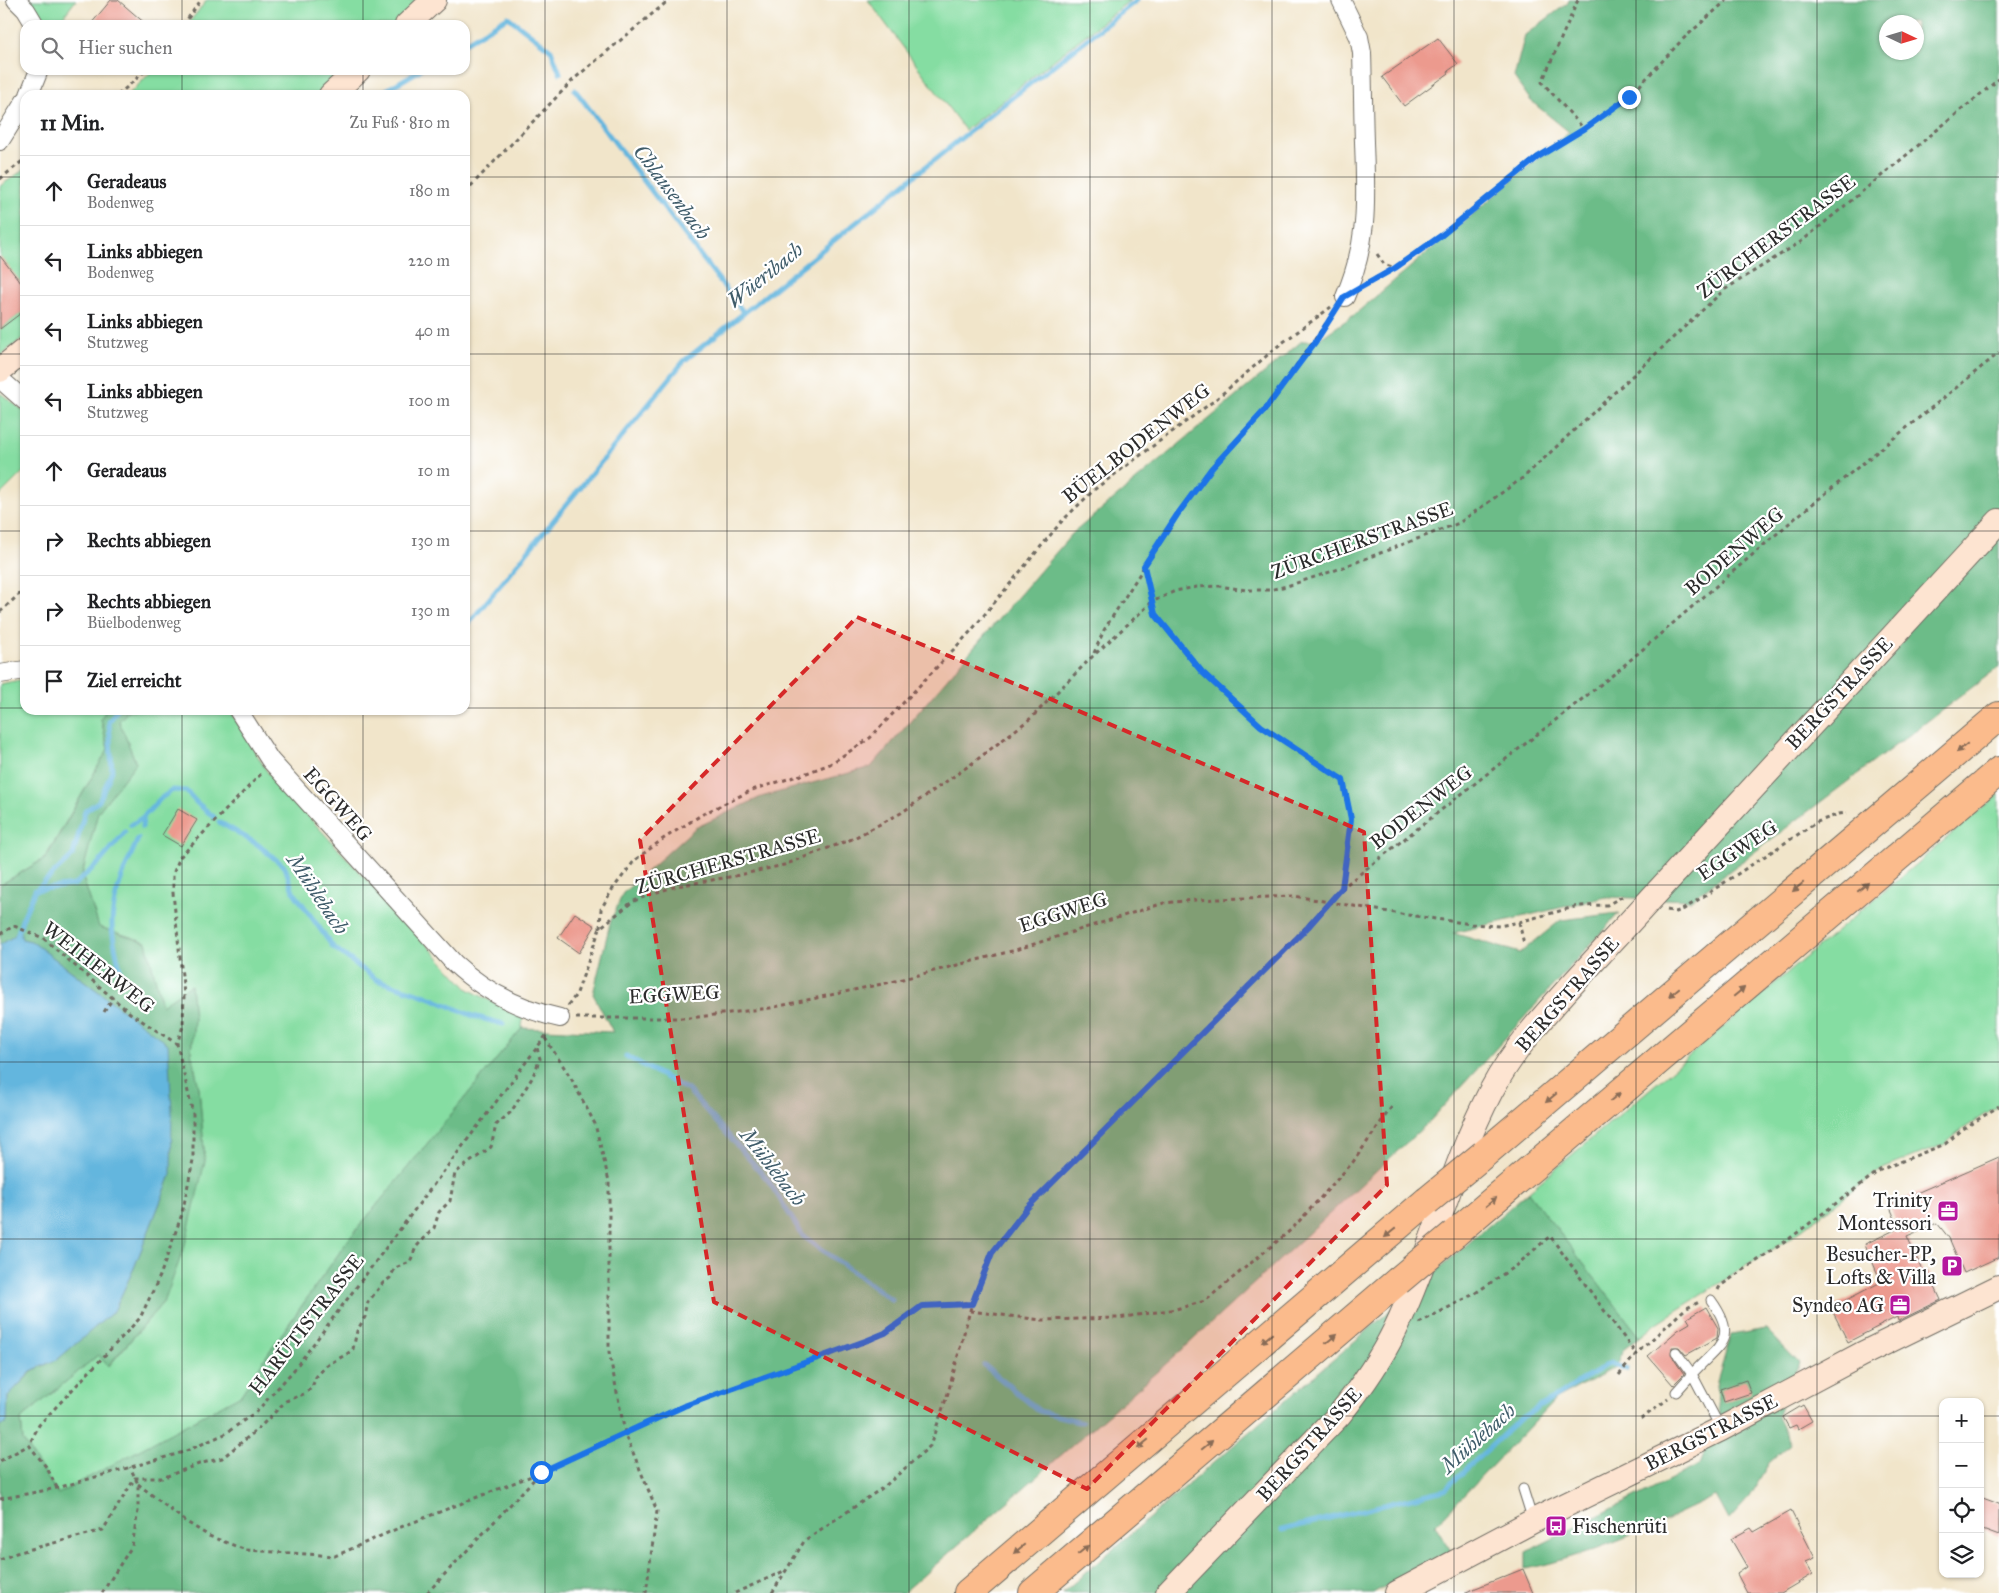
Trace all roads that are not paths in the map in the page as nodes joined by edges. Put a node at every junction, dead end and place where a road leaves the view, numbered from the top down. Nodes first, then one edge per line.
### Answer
1 (16, 0) edge
2 (434, 0) edge
3 (1341, 0) edge
4 (32, 20) edge
5 (412, 20) edge
6 (38, 75) edge
7 (353, 75) edge
8 (31, 90) edge
9 (336, 90) edge
10 (20, 109) edge
11 (0, 141) edge
12 (1344, 297) road end
13 (20, 354) edge
14 (0, 370) edge
15 (0, 379) edge
16 (20, 397) edge
17 (1999, 521) edge
18 (20, 671) edge
19 (0, 674) edge
20 (241, 715) edge
21 (1999, 716) edge
22 (1999, 771) edge
23 (560, 1018) road end
24 (1999, 1287) edge
25 (1711, 1300) road end
26 (1676, 1352) dead end
27 (1692, 1374) junction
28 (1676, 1392) road end
29 (1721, 1429) junction
30 (1523, 1490) dead end
31 (1533, 1521) junction
32 (968, 1593) edge
33 (1033, 1593) edge
34 (1168, 1593) edge
35 (1397, 1593) edge

1 - 4 street
2 - 5 street
3 - 12 street
6 - 8 street
7 - 9 street
10 - 11 street
13 - 14 street
15 - 16 street
17 - 34 street, BERGSTRASSE
18 - 19 street
20 - 23 street, EGGWEG
21 -> 32 highway, bridge
33 -> 22 highway, bridge
24 - 29 street, BERGSTRASSE
25 - 27 lane
26 - 27 lane
27 - 28 lane
27 - 29 lane
29 - 31 street, BERGSTRASSE
30 - 31 lane
31 - 35 street, BERGSTRASSE

